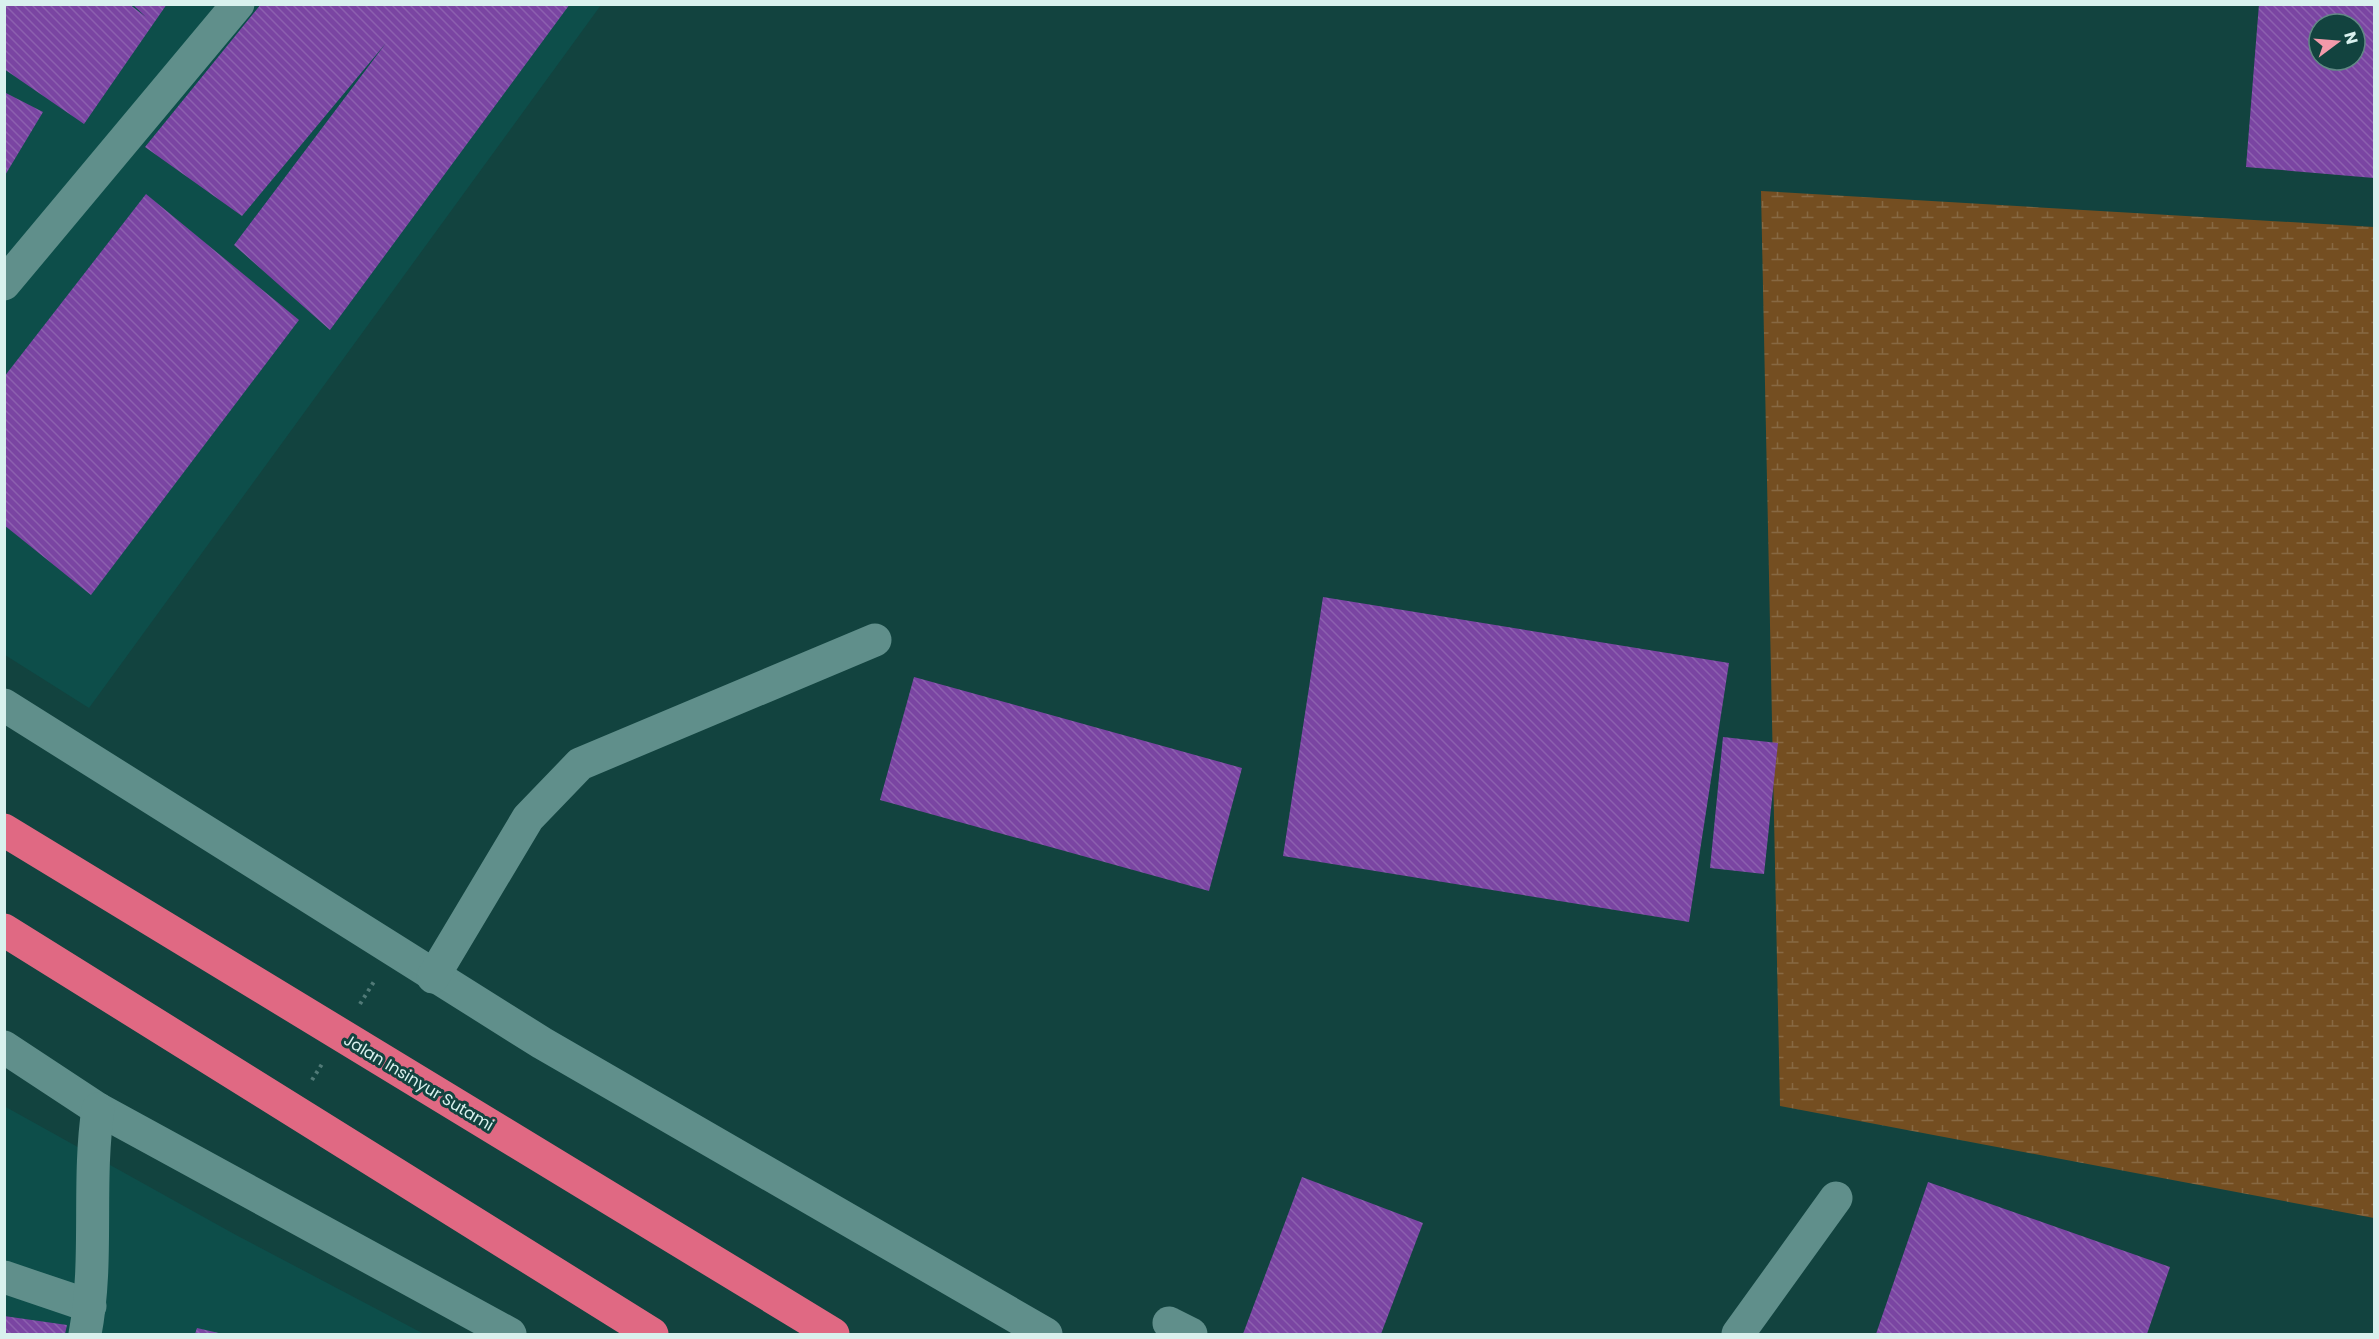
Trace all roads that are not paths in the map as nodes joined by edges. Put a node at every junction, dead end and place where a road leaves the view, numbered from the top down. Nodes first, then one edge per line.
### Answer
1 (238, 4) edge
2 (4, 284) edge
3 (875, 640) dead end
4 (4, 705) edge
5 (4, 830) edge
6 (4, 930) edge
7 (433, 977) junction
8 (4, 1047) edge
9 (98, 1109) junction
10 (1836, 1198) dead end
11 (4, 1277) edge
12 (88, 1320) edge
13 (510, 1335) edge
14 (652, 1335) edge
15 (833, 1335) edge
16 (1046, 1335) edge
17 (1738, 1335) edge

1 - 2 street
3 - 7 street
4 - 7 street
5 - 15 highway, Jalan Insinyur Sutami
6 - 14 highway
7 - 16 street
8 - 9 street
9 - 12 street
9 - 13 street
10 - 17 street
11 - 12 street

